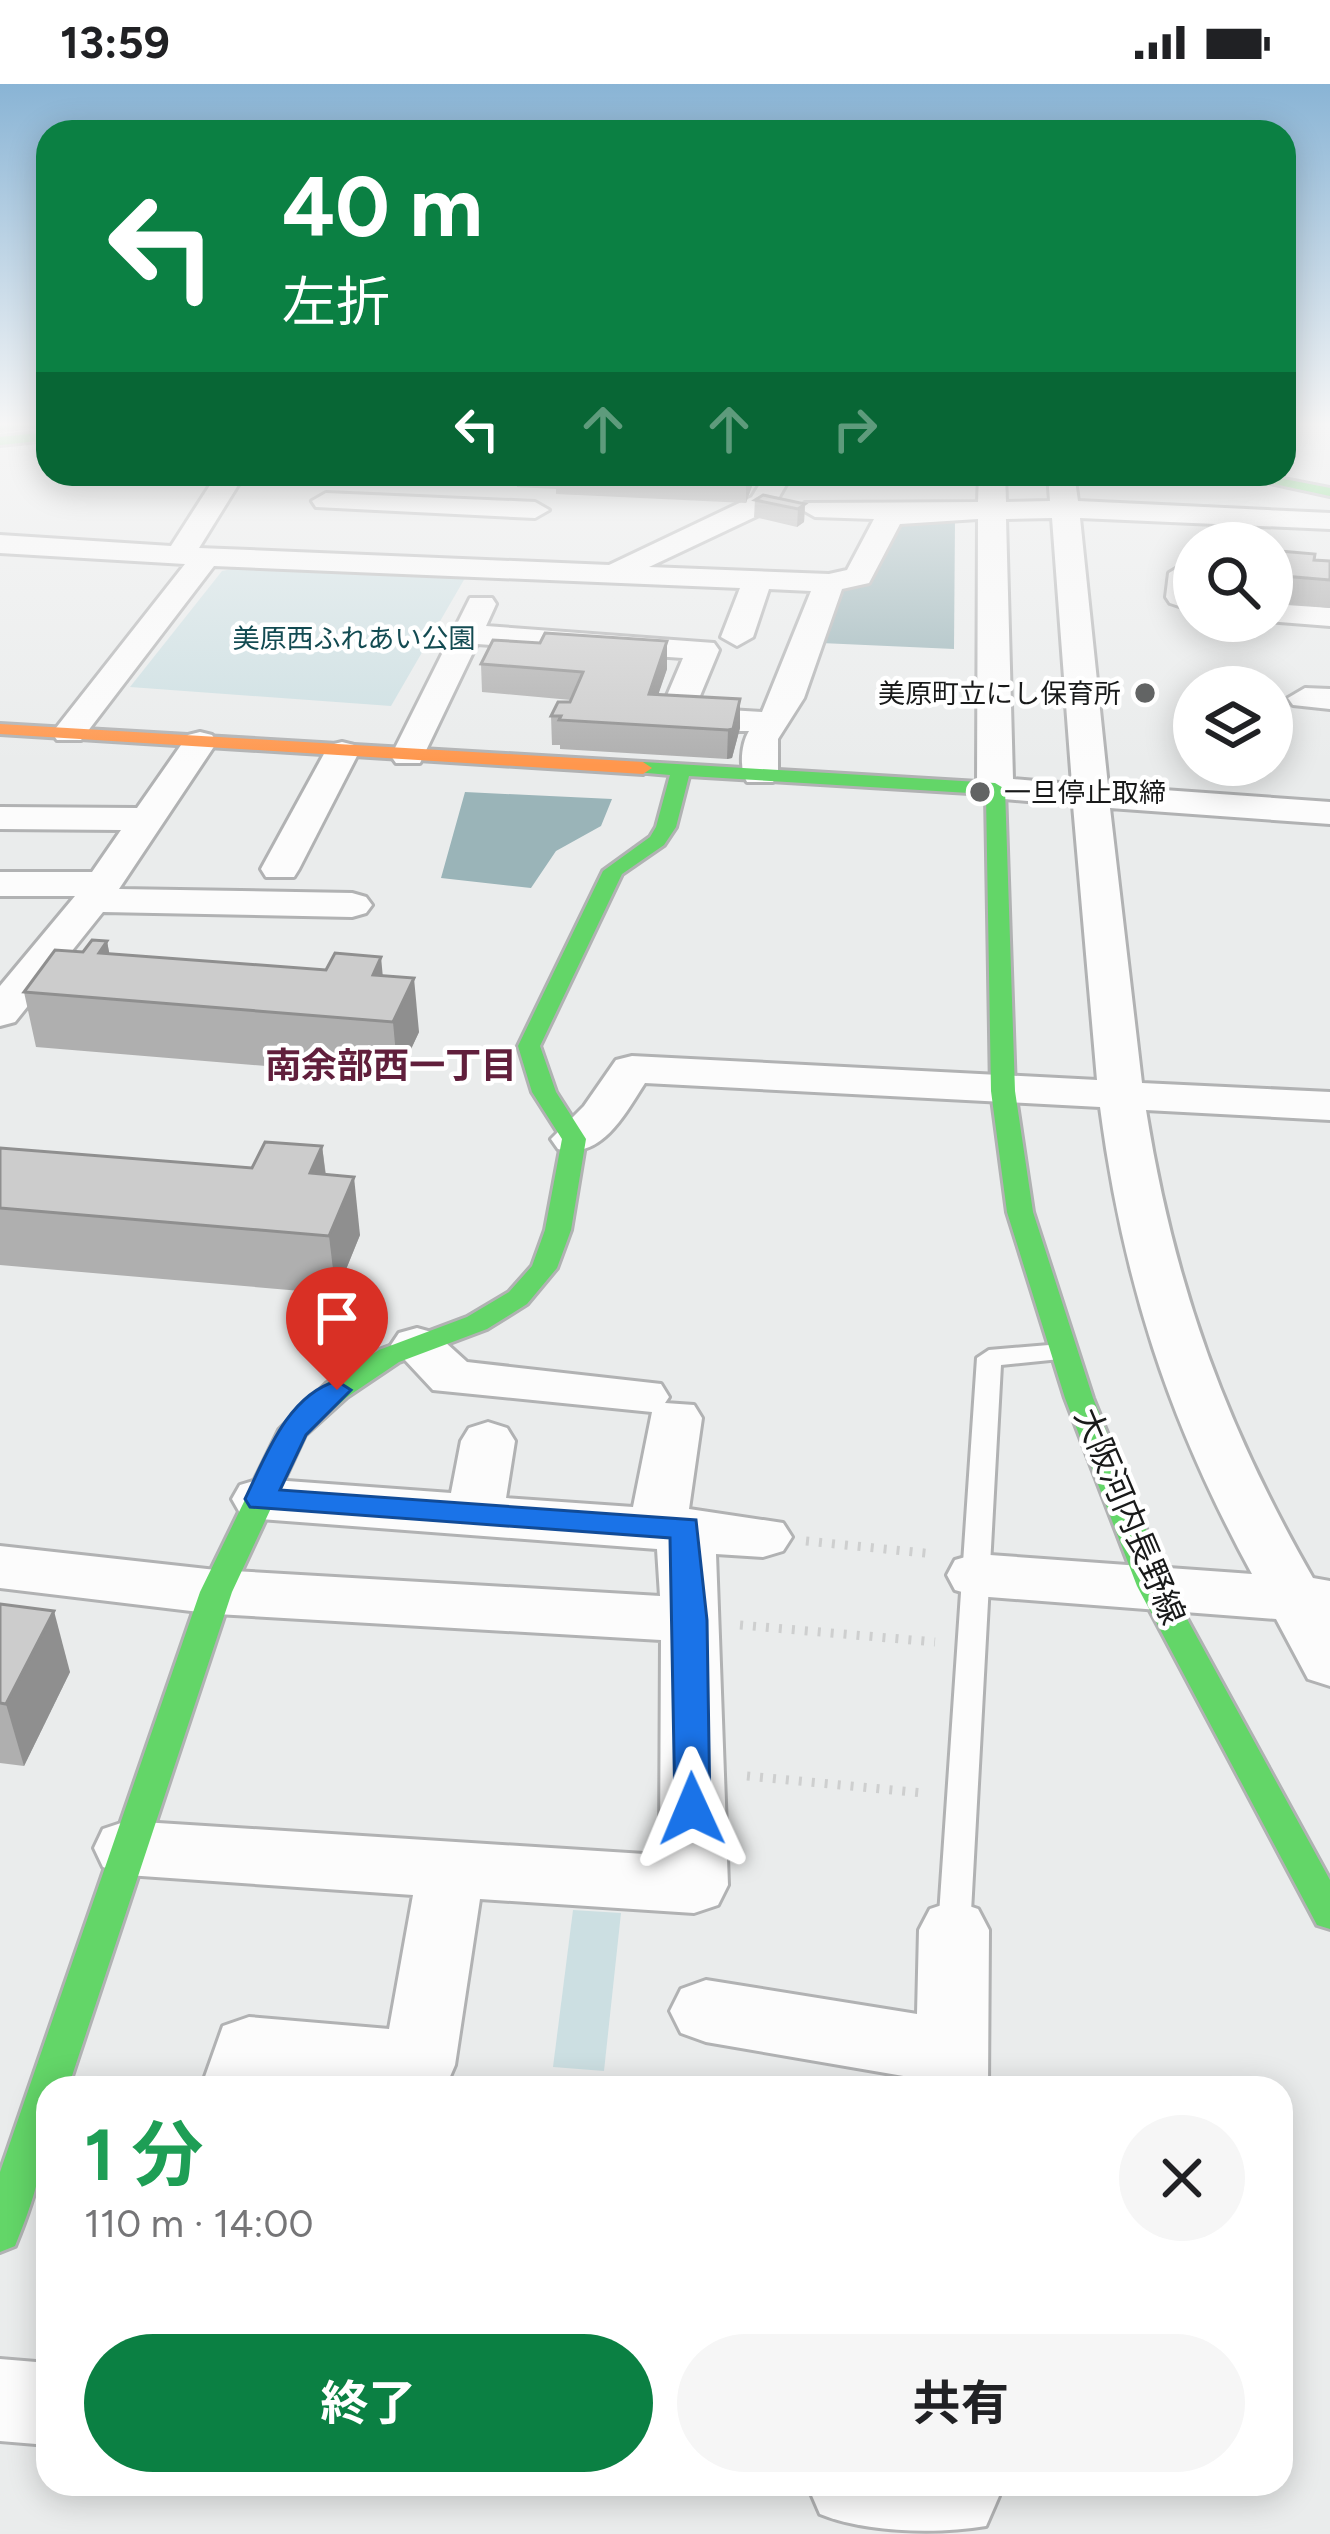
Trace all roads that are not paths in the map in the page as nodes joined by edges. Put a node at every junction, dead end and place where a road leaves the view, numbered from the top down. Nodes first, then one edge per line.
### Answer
1 (201, 536) edge
2 (259, 536) edge
3 (524, 536) joint
4 (689, 536) edge
5 (879, 536) edge
6 (993, 536) edge
7 (1068, 536) edge
8 (0, 544) edge
9 (192, 556) junction
10 (616, 570) junction
11 (758, 578) junction
12 (829, 583) junction
13 (482, 604) junction
14 (1293, 614) edge
15 (1330, 617) edge
16 (680, 618) dead end
17 (464, 634) junction
18 (737, 637) dead end
19 (770, 722) junction
20 (0, 729) edge
21 (68, 733) junction
22 (200, 742) junction
23 (342, 752) junction
24 (408, 756) junction
25 (682, 770) junction
26 (760, 774) junction
27 (995, 789) junction
28 (1088, 796) junction
29 (1321, 813) edge
30 (0, 818) edge
31 (147, 819) junction
32 (281, 846) dead end
33 (1330, 856) edge
34 (0, 884) edge
35 (98, 892) junction
36 (352, 905) dead end
37 (0, 1012) edge
38 (1003, 1091) junction
39 (1121, 1096) junction
40 (1330, 1106) edge
41 (574, 1139) junction
42 (417, 1345) junction
43 (1065, 1352) junction
44 (488, 1441) dead end
45 (260, 1499) junction
46 (475, 1515) junction
47 (671, 1527) junction
48 (763, 1537) road end
49 (976, 1566) junction
50 (0, 1567) edge
51 (1153, 1586) junction
52 (216, 1592) junction
53 (1313, 1600) edge
54 (691, 1620) junction
55 (1330, 1663) edge
56 (127, 1848) junction
57 (451, 1869) junction
58 (1330, 1914) edge
59 (954, 1930) joint
60 (706, 2011) dead end
61 (950, 2070) edge
62 (58, 2076) edge
63 (241, 2076) edge
64 (36, 2150) edge
65 (22, 2197) edge
66 (0, 2400) edge
67 (36, 2403) edge
68 (912, 2496) edge
69 (959, 2505) edge

1 - 9 street
2 - 9 street
3 - 10 street
3 - 13 street
4 - 10 street
5 - 12 street
6 - 27 street
7 - 28 street
8 - 9 street
9 - 21 street
10 - 11 street
11 - 12 street
11 - 18 street
12 - 19 street
13 - 16 street
13 - 17 street
14 - 15 street
17 - 19 street
17 - 24 street
19 - 26 street
20 - 21 main road
21 - 22 main road
22 - 23 main road
22 - 31 street
23 - 24 main road
23 - 32 street
24 - 25 main road
25 - 26 main road
25 - 41 main road
26 - 27 main road
27 - 28 street
27 - 38 main road, 大阪河内長野線
28 - 29 street
28 - 39 street
29 - 33 street
30 - 31 street
31 - 35 street
34 - 35 street
35 - 36 street
35 - 37 street
38 - 39 street
38 - 41 street
38 - 43 main road, 大阪河内長野線
39 - 40 street
39 - 53 street
41 - 42 main road
42 - 45 main road
42 - 47 street
43 - 49 lane
43 - 51 main road, 大阪河内長野線
44 - 46 street
45 - 46 street
45 - 52 main road
46 - 47 street
47 - 48 street
47 - 54 street
49 - 51 street
49 - 59 lane
50 - 52 street
51 - 53 street
51 - 58 main road, 大阪河内長野線
52 - 54 street
52 - 56 main road
53 - 55 street
54 - 57 street
56 - 57 street
56 - 62 main road
57 - 63 street
59 - 61 street
60 - 61 street
64 - 65 main road
66 - 67 street
68 - 69 street

